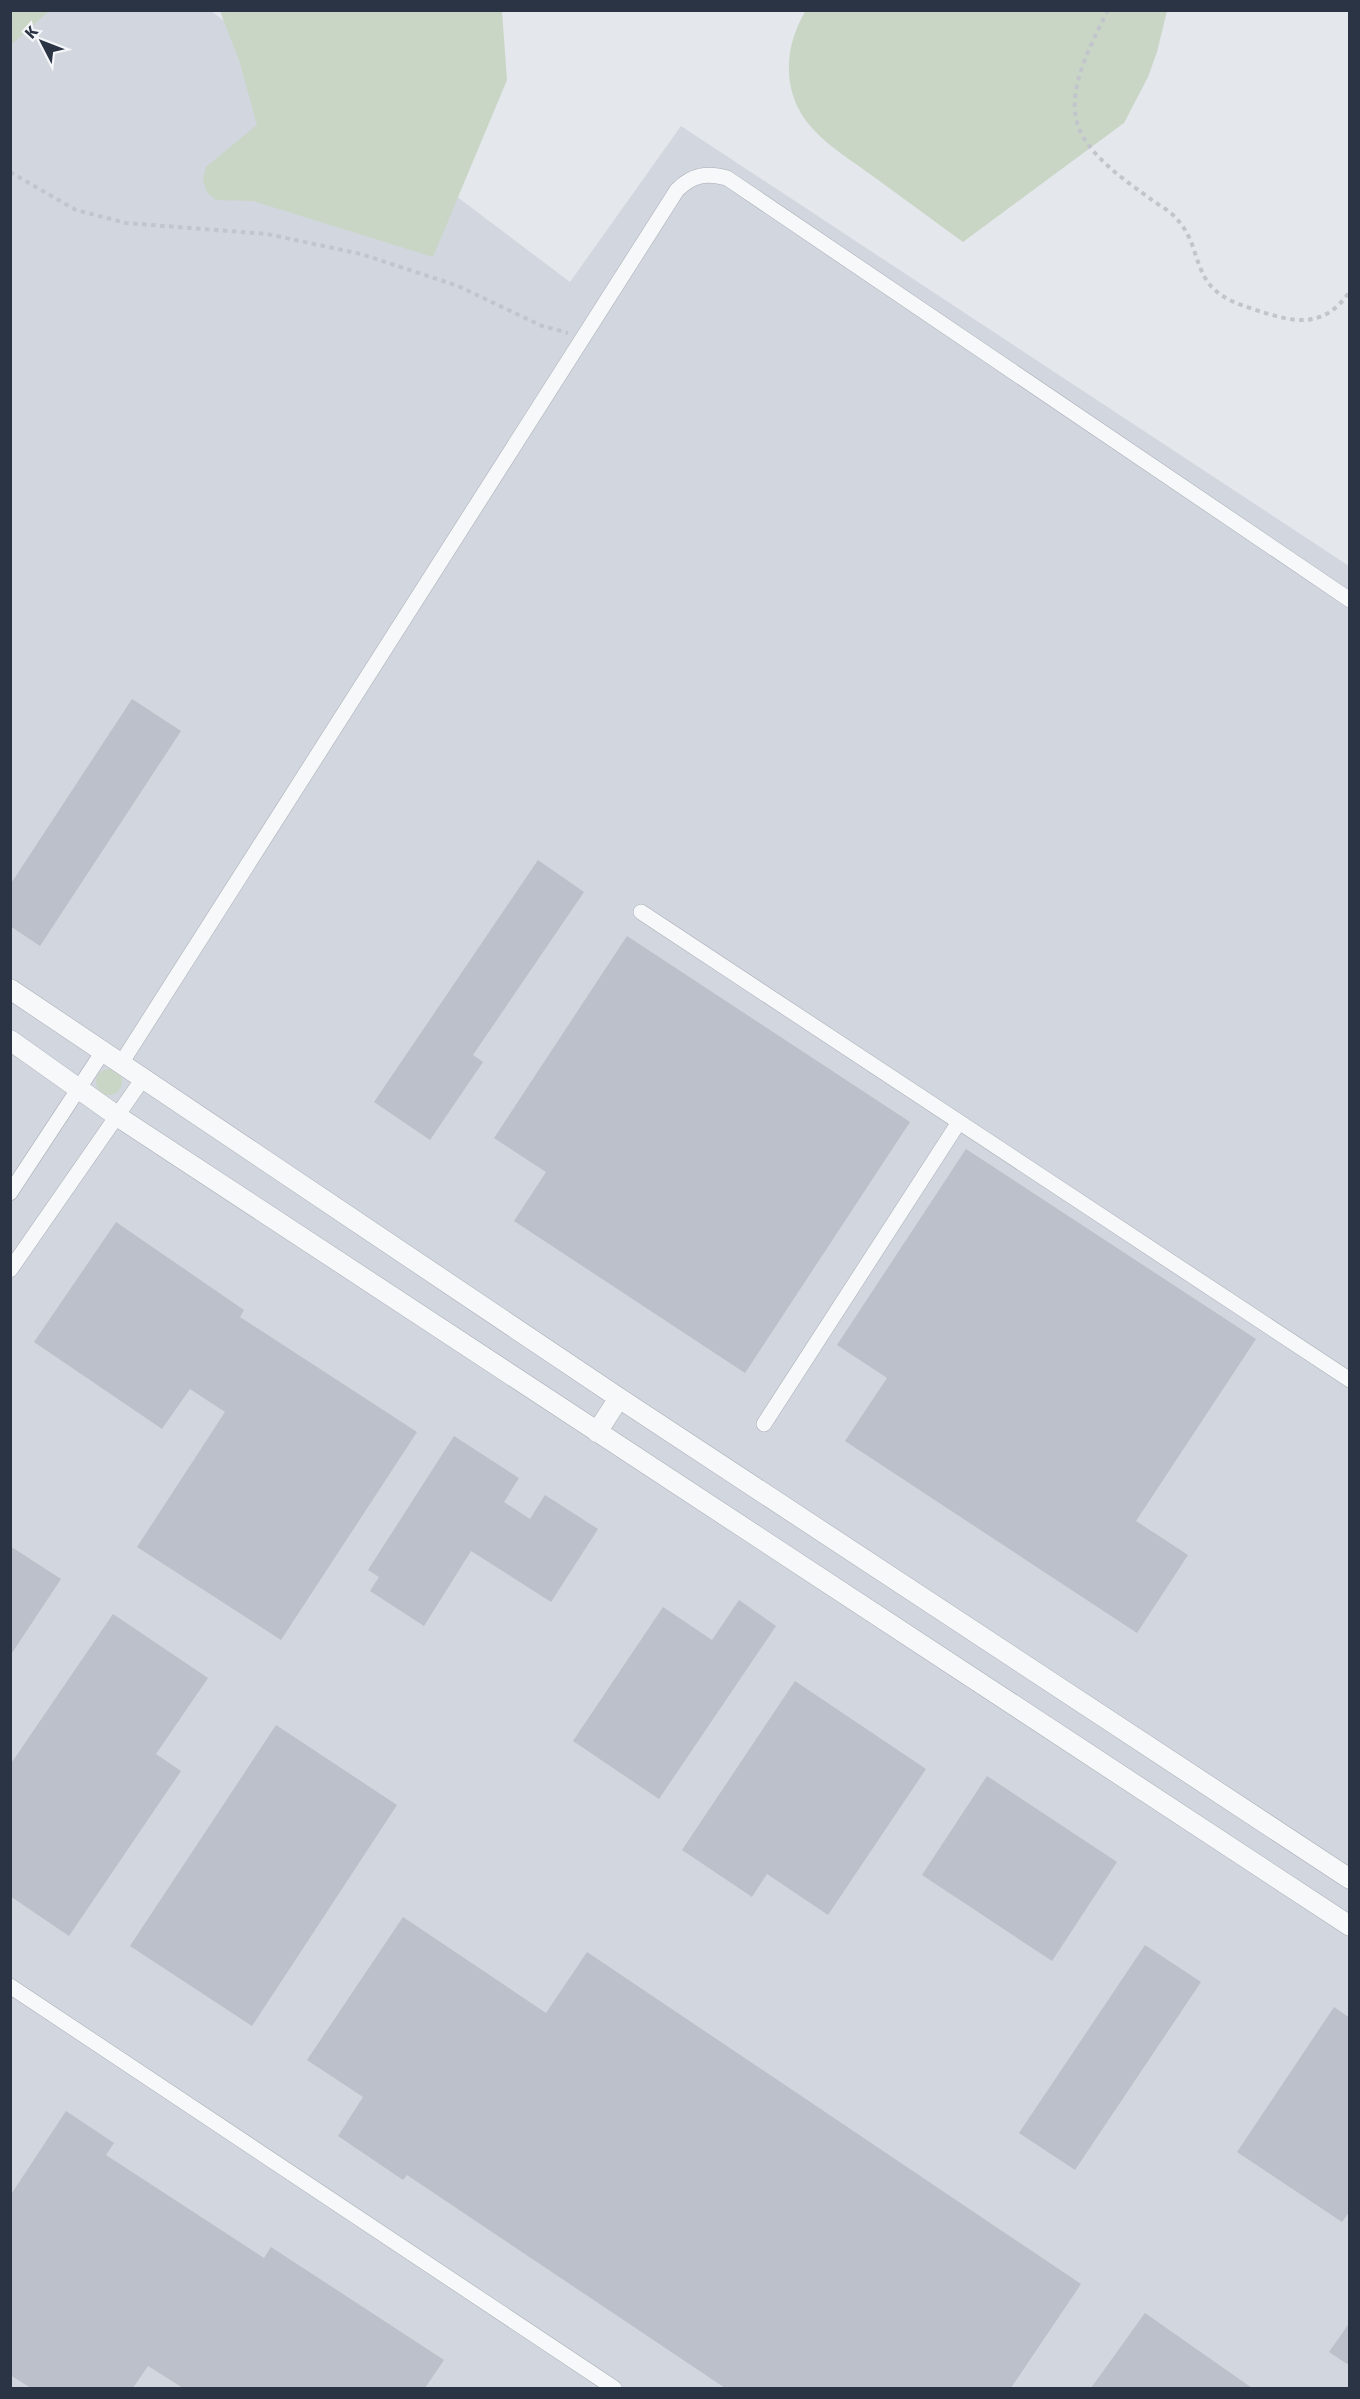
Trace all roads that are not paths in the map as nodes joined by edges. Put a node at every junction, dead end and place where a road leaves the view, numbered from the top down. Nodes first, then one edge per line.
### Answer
1 (1350, 600) edge
2 (640, 912) dead end
3 (10, 988) edge
4 (10, 1040) edge
5 (104, 1050) junction
6 (122, 1062) junction
7 (144, 1077) junction
8 (78, 1088) junction
9 (117, 1116) junction
10 (959, 1122) junction
11 (10, 1193) edge
12 (10, 1270) edge
13 (1350, 1380) edge
14 (618, 1398) junction
15 (764, 1424) dead end
16 (597, 1432) junction
17 (1350, 1879) edge
18 (1350, 1926) edge
19 (10, 1986) edge
20 (614, 2388) edge

1 - 6 street
2 - 10 street
3 - 5 street
4 - 8 street
5 - 6 street
5 - 8 street
6 - 7 street
7 - 9 street
7 - 14 street
8 - 9 street
8 - 11 street
9 - 12 street
9 - 16 street
10 - 13 street
10 - 15 street
14 - 16 street
14 - 17 street
16 - 18 street
19 - 20 street

